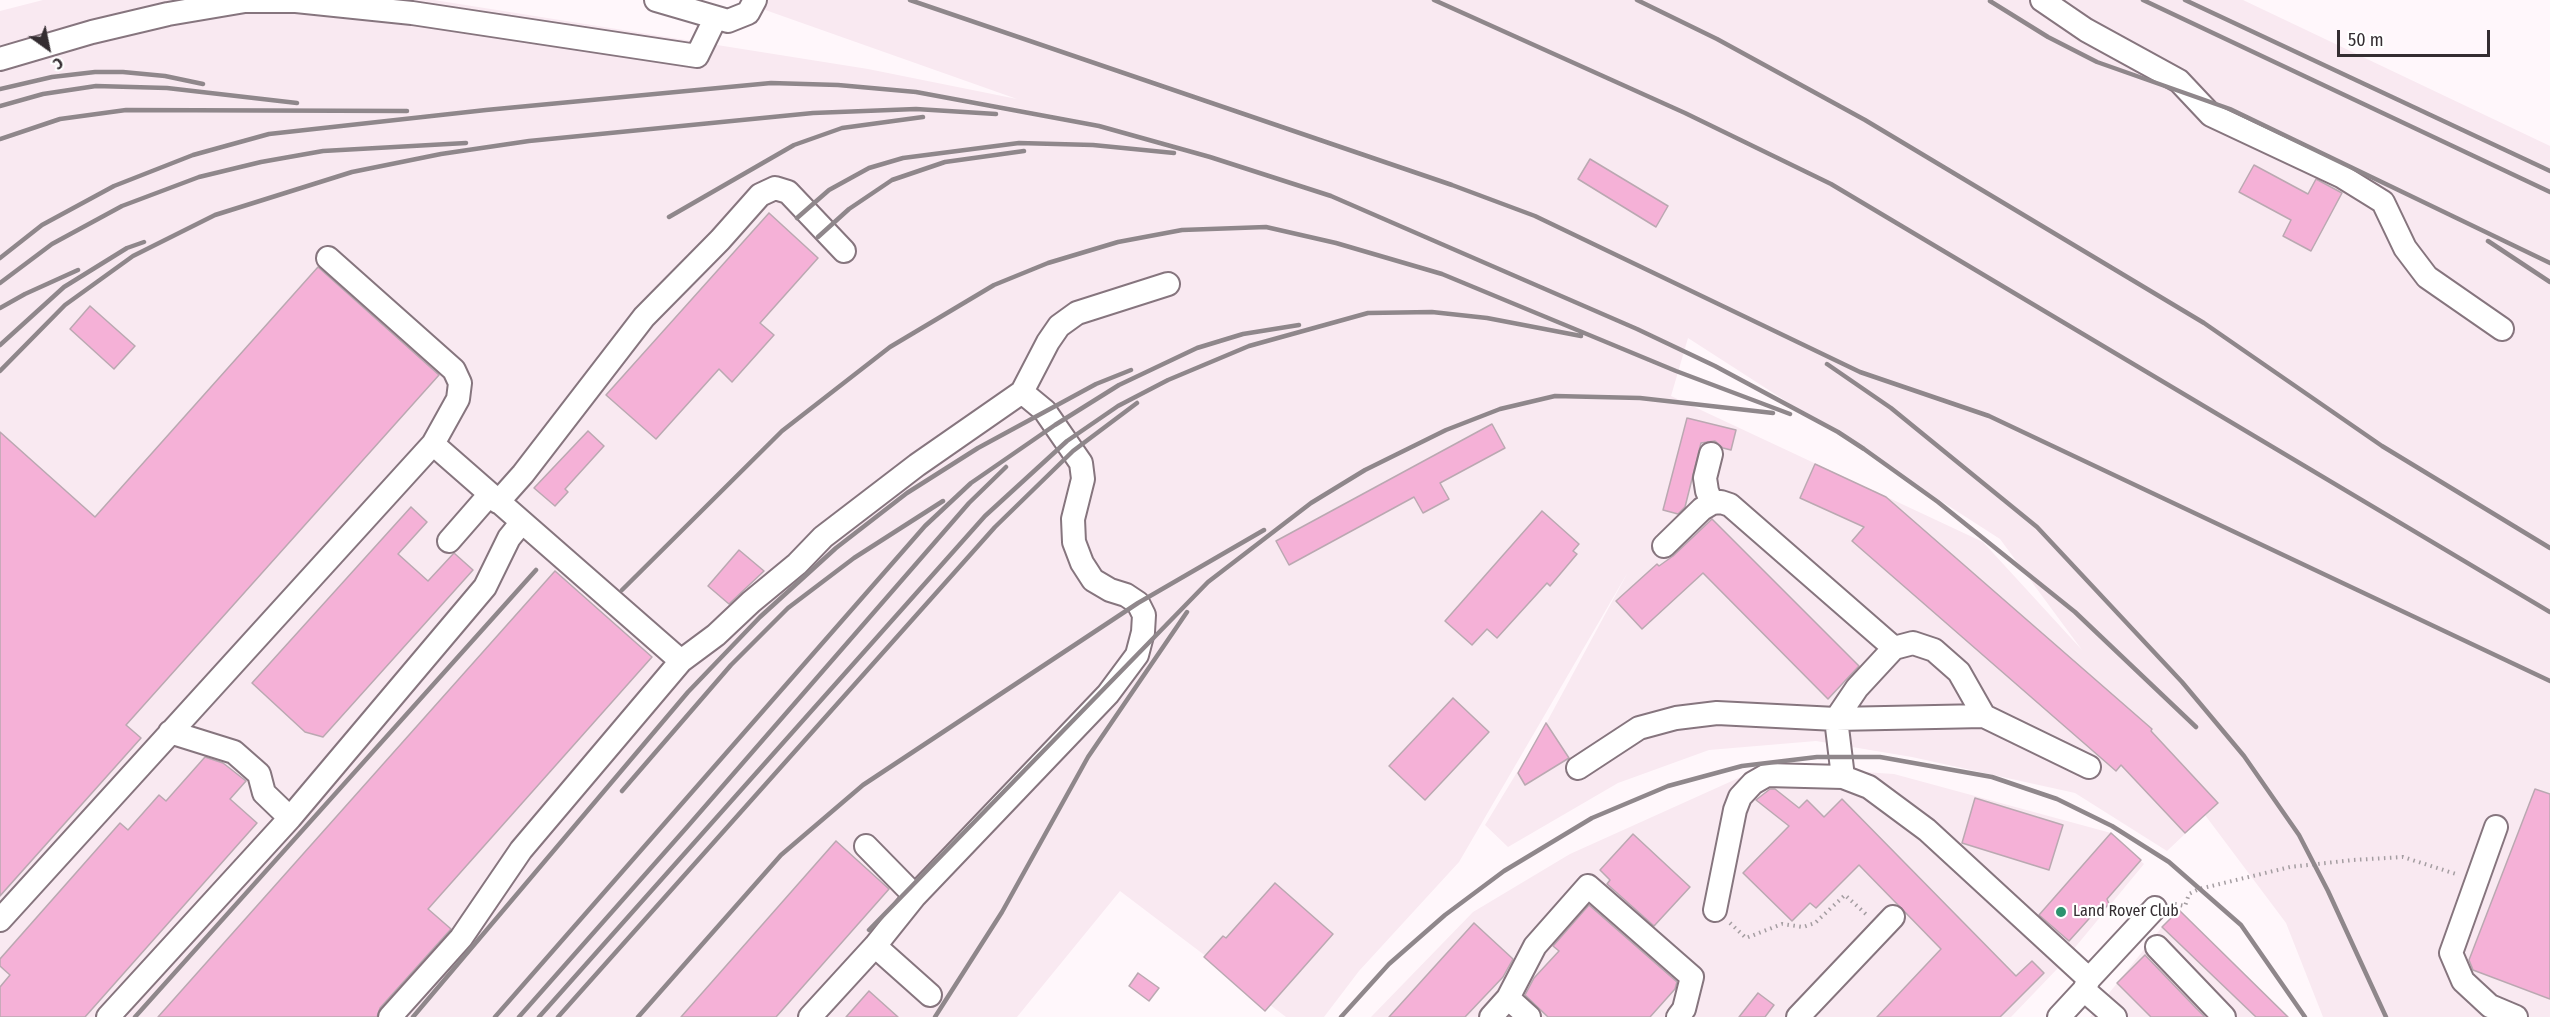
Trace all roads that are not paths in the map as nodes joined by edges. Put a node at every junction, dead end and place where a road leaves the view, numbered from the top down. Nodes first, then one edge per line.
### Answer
1 (656, 0) edge
2 (755, 0) edge
3 (2042, 0) edge
4 (715, 19) junction
5 (0, 59) edge
6 (844, 251) dead end
7 (328, 258) dead end
8 (1168, 284) dead end
9 (2502, 329) dead end
10 (1022, 392) junction
11 (433, 444) junction
12 (1711, 454) dead end
13 (494, 498) junction
14 (1712, 503) junction
15 (522, 522) junction
16 (449, 541) dead end
17 (1664, 546) dead end
18 (1894, 648) junction
19 (681, 661) junction
20 (1983, 716) junction
21 (1836, 719) junction
22 (170, 732) junction
23 (1578, 768) dead end
24 (2089, 768) dead end
25 (1843, 777) junction
26 (290, 818) junction
27 (2496, 827) dead end
28 (866, 846) dead end
29 (915, 896) junction
30 (2155, 908) dead end
31 (1715, 910) road end
32 (0, 920) edge
33 (1887, 923) road end
34 (875, 946) junction
35 (2157, 947) dead end
36 (2087, 985) junction
37 (930, 995) dead end
38 (1508, 998) junction
39 (108, 1017) edge
40 (390, 1017) edge
41 (810, 1017) edge
42 (1491, 1017) edge
43 (1529, 1017) edge
44 (1678, 1017) edge
45 (1798, 1017) edge
46 (2059, 1017) edge
47 (2115, 1017) edge
48 (2224, 1017) edge
49 (2516, 1017) edge

1 - 4 street
2 - 4 street
3 - 9 street
4 - 5 street
6 - 13 street
7 - 11 street
8 - 10 street
10 - 19 street
10 - 29 street
11 - 13 street
11 - 22 street
12 - 14 street
13 - 15 street
13 - 16 street
14 - 17 street
14 - 18 street
15 - 19 street
15 - 26 street
18 - 20 street
18 - 21 street
19 - 40 street
20 - 21 street
20 - 24 street
21 - 23 street
21 - 25 street
22 - 26 street
22 - 32 street
25 - 31 street
25 - 36 street
26 - 39 street
27 - 49 street
28 - 29 street
29 - 34 street
30 - 36 street
33 - 45 street
34 - 37 street
34 - 41 street
35 - 48 street
36 - 46 street
36 - 47 street
38 - 42 street
38 - 43 street
38 - 44 street

